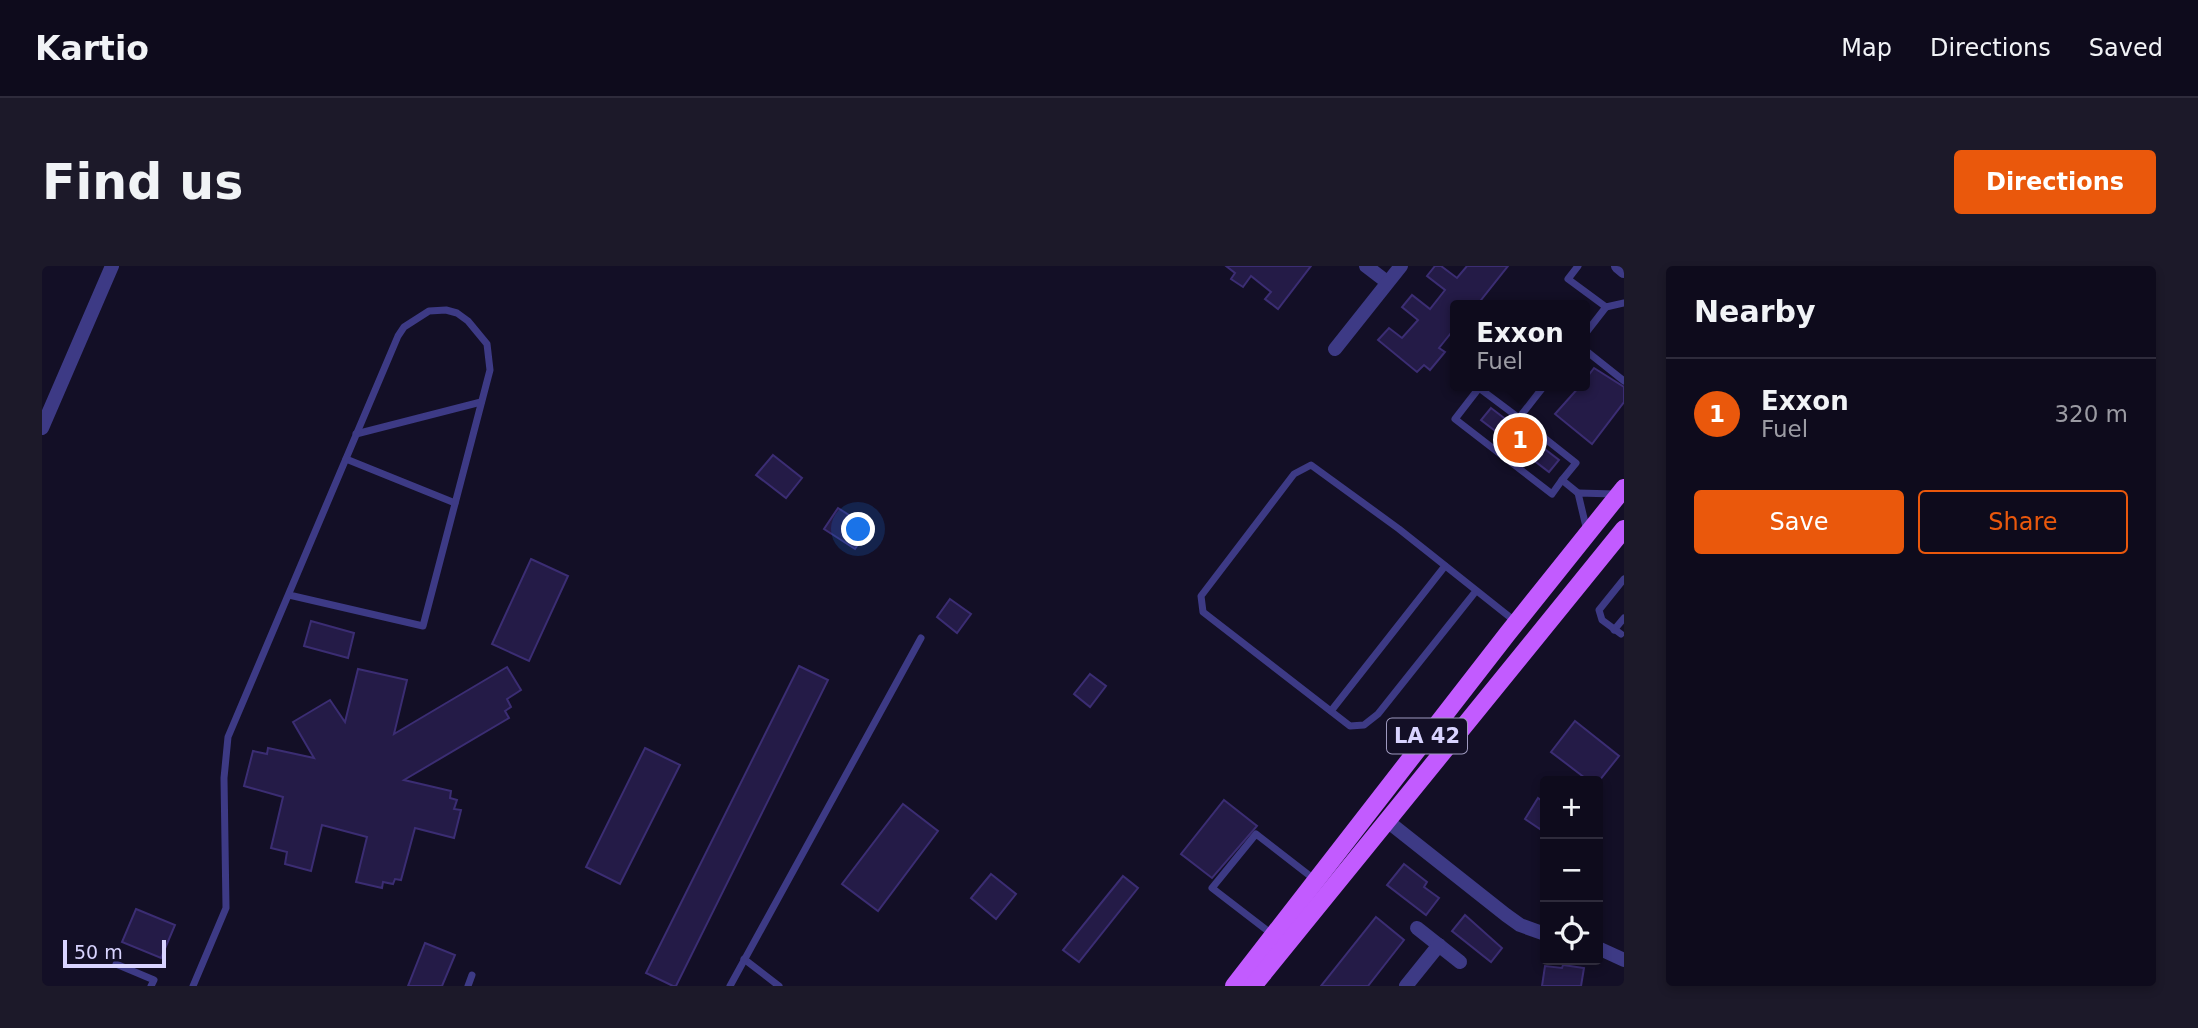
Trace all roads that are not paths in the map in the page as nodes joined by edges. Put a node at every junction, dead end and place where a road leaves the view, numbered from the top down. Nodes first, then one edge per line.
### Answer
1 (112, 266) edge
2 (1366, 266) edge
3 (1401, 266) edge
4 (1578, 266) edge
5 (1618, 266) edge
6 (1624, 271) edge
7 (1387, 282) junction
8 (1624, 303) edge
9 (1606, 307) junction
10 (1590, 328) edge
11 (1335, 349) dead end
12 (1590, 354) edge
13 (1624, 381) edge
14 (1477, 391) edge
15 (1483, 391) edge
16 (1540, 391) edge
17 (481, 402) junction
18 (1519, 418) junction
19 (42, 428) edge
20 (356, 434) junction
21 (346, 459) junction
22 (1562, 480) junction
23 (1622, 491) edge
24 (1578, 493) junction
25 (455, 503) junction
26 (1624, 529) edge
27 (1588, 533) junction
28 (1445, 566) junction
29 (1624, 579) edge
30 (1476, 591) junction
31 (289, 594) junction
32 (1624, 618) edge
33 (1516, 623) junction
34 (921, 638) dead end
35 (1331, 711) junction
36 (1386, 820) junction
37 (1316, 880) junction
38 (1418, 928) dead end
39 (1540, 932) edge
40 (1274, 935) junction
41 (1439, 945) junction
42 (1603, 950) edge
43 (744, 959) junction
44 (1624, 960) edge
45 (1460, 962) dead end
46 (116, 964) dead end
47 (472, 975) dead end
48 (151, 986) edge
49 (193, 986) edge
50 (468, 986) edge
51 (730, 986) edge
52 (779, 986) edge
53 (1234, 986) edge
54 (1253, 986) edge
55 (1406, 986) edge

1 - 19 street
2 - 7 street
3 - 7 street
4 - 9 lane
5 - 6 street
7 - 11 street
8 - 9 lane
9 - 10 lane
12 - 13 lane
14 - 22 lane
15 - 18 lane
16 - 18 lane
17 - 20 lane
17 - 20 lane
17 - 25 lane
18 - 22 lane
20 - 21 lane
21 - 25 lane
21 - 31 lane
22 - 24 lane
23 - 24 lane
23 - 27 main road, LA 42
24 - 27 lane
25 - 31 lane
26 - 36 main road, LA 42
27 - 33 main road, LA 42
28 - 30 lane
28 - 35 lane
28 - 35 lane
29 - 32 lane
30 - 33 lane
30 - 35 lane
31 - 49 lane
33 - 37 main road, LA 42
34 - 43 lane
36 - 39 street
36 - 54 main road, LA 42
37 - 40 main road, LA 42
37 - 40 lane
38 - 41 street
40 - 53 main road, LA 42
41 - 45 street
41 - 55 street
42 - 44 street
43 - 51 lane
43 - 52 lane
46 - 48 lane
47 - 50 lane

